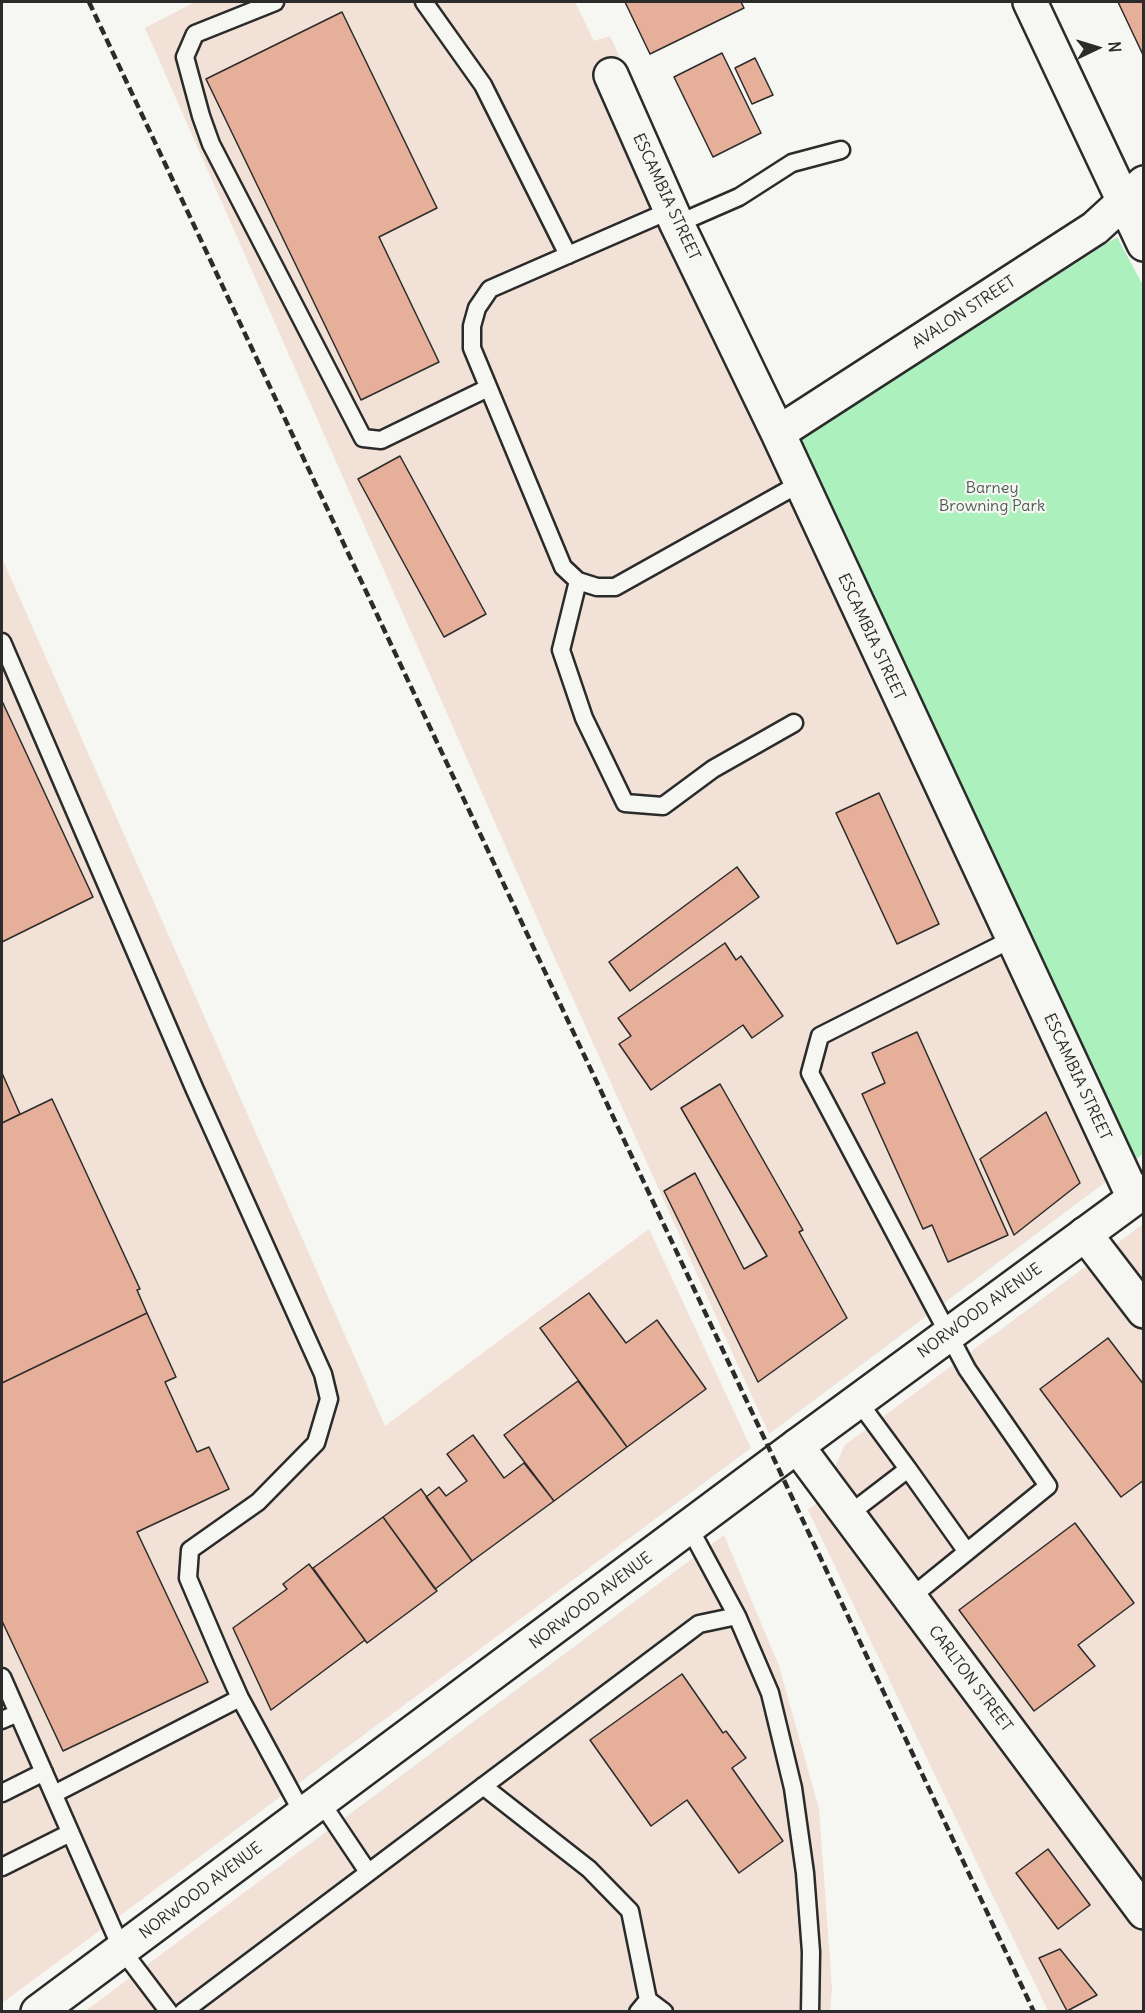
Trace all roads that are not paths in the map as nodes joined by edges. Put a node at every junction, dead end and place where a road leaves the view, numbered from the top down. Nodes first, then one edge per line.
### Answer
1 (275, 2) edge
2 (424, 2) edge
3 (1030, 2) edge
4 (610, 75) dead end
5 (841, 150) dead end
6 (1133, 193) edge
7 (674, 217) junction
8 (1143, 244) edge
9 (568, 255) junction
10 (488, 388) junction
11 (778, 433) junction
12 (799, 484) junction
13 (578, 581) junction
14 (2, 642) edge
15 (794, 723) dead end
16 (1012, 939) junction
17 (1139, 1194) edge
18 (1085, 1234) junction
19 (1143, 1311) edge
20 (950, 1333) junction
21 (858, 1401) junction
22 (797, 1446) junction
23 (908, 1469) junction
24 (848, 1515) junction
25 (689, 1527) junction
26 (967, 1552) junction
27 (910, 1598) junction
28 (737, 1616) junction
29 (2, 1677) edge
30 (240, 1698) junction
31 (18, 1713) junction
32 (2, 1720) edge
33 (44, 1772) junction
34 (483, 1786) junction
35 (2, 1793) edge
36 (54, 1794) junction
37 (312, 1808) junction
38 (70, 1833) junction
39 (2, 1867) edge
40 (369, 1872) junction
41 (1143, 1912) edge
42 (122, 1950) junction
43 (643, 2006) edge
44 (38, 2012) edge
45 (169, 2012) edge
46 (183, 2012) edge
47 (664, 2012) edge
48 (810, 2012) edge

1 - 10 lane
2 - 9 lane
3 - 6 street
4 - 7 street, ESCAMBIA STREET
5 - 7 lane
6 - 8 street
6 - 11 street, AVALON STREET
7 - 9 lane
7 - 11 street, ESCAMBIA STREET
9 - 10 lane
10 - 13 lane
11 - 12 street, ESCAMBIA STREET
12 - 13 lane
12 - 16 street, ESCAMBIA STREET
13 - 15 lane
14 - 30 lane
16 - 17 street, ESCAMBIA STREET
16 - 20 lane
17 - 18 street, NORWOOD AVENUE
18 - 19 street
18 - 20 street, NORWOOD AVENUE
20 - 21 street, NORWOOD AVENUE
20 - 26 lane
21 - 22 street, NORWOOD AVENUE
21 - 23 lane
22 - 24 street, CARLTON STREET
22 - 25 street, NORWOOD AVENUE
23 - 24 lane
23 - 26 lane
24 - 27 street, CARLTON STREET
25 - 28 lane
25 - 37 street, NORWOOD AVENUE
26 - 27 lane
27 - 41 street, CARLTON STREET
28 - 34 lane
28 - 48 lane
29 - 31 lane
30 - 36 lane
30 - 37 lane
31 - 32 lane
31 - 33 lane
33 - 35 lane
33 - 36 lane
34 - 40 lane
34 - 43 lane
36 - 38 lane
37 - 40 lane
37 - 42 street, NORWOOD AVENUE
38 - 39 lane
38 - 42 lane
40 - 46 lane
42 - 44 street, NORWOOD AVENUE
42 - 45 lane
43 - 47 lane

